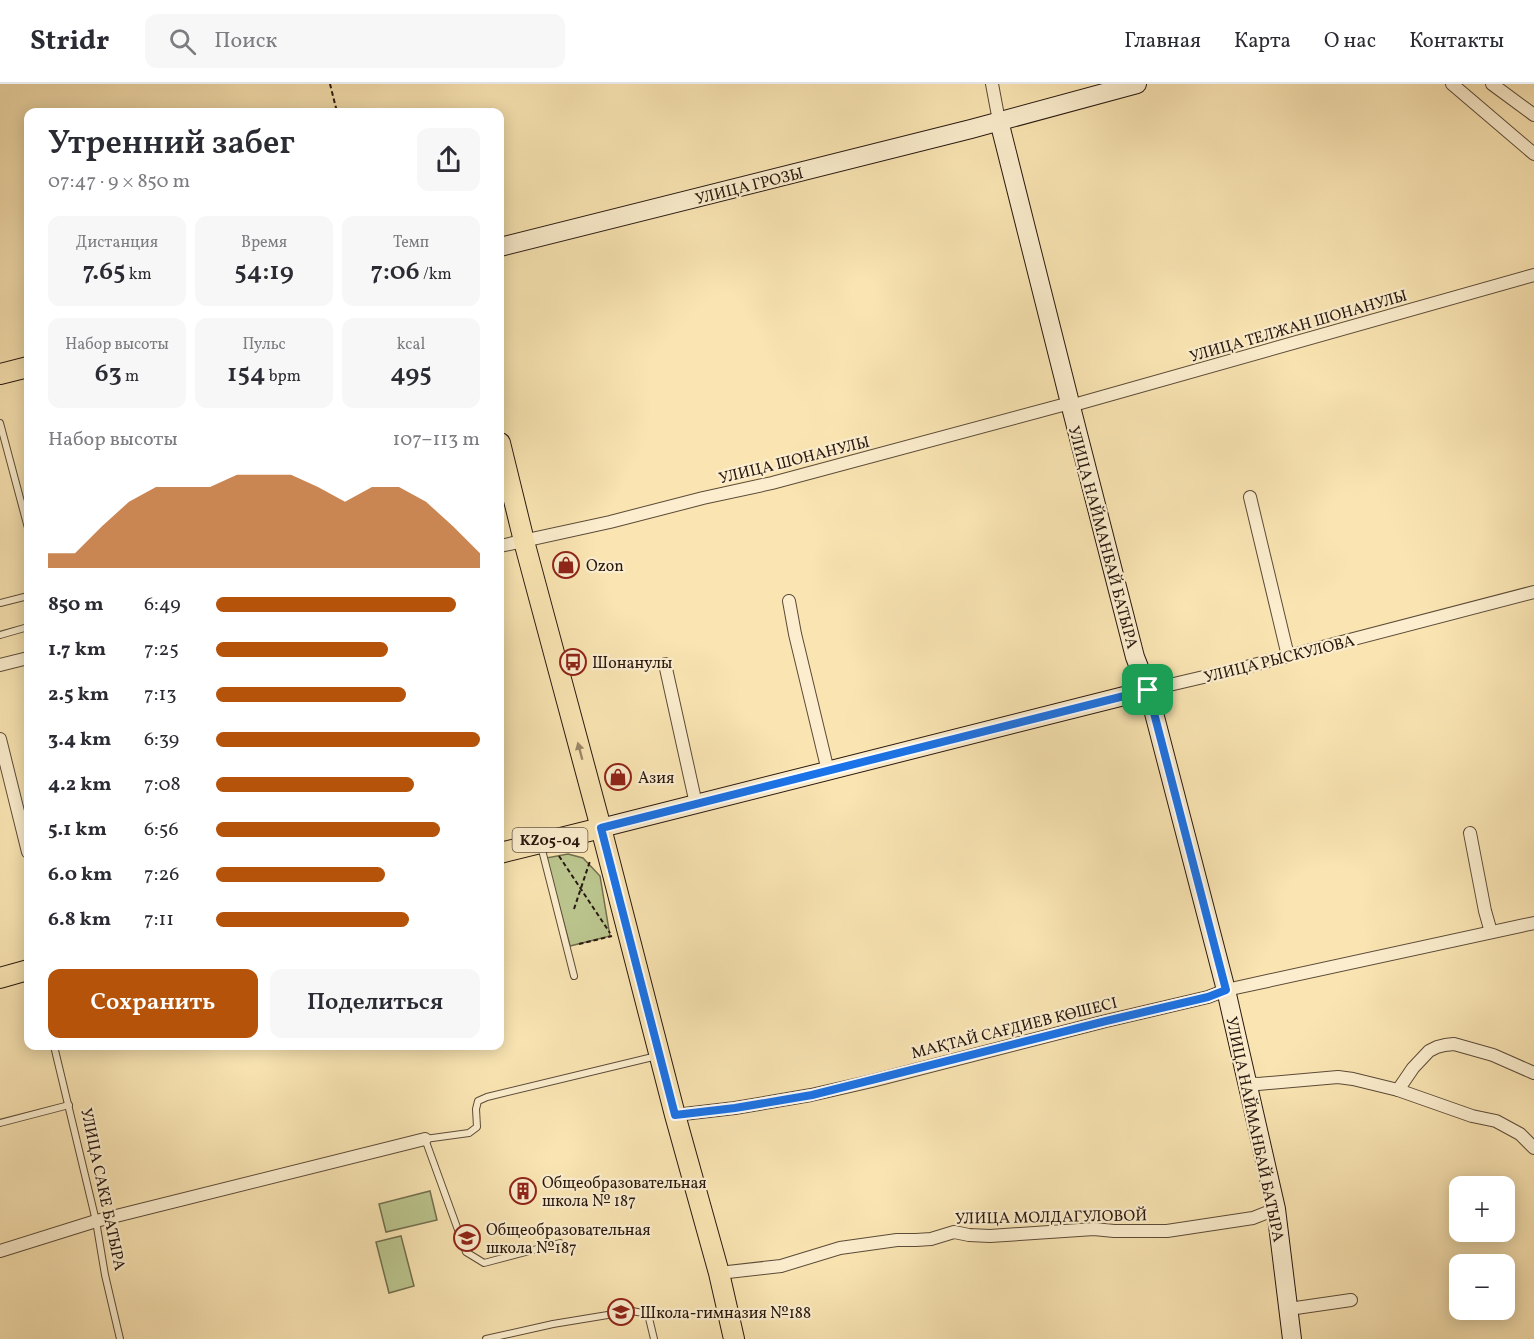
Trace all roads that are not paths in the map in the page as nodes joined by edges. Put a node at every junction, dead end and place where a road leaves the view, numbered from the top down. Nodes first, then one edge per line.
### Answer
1 (992, 84) edge
2 (1137, 84) edge
3 (1452, 84) edge
4 (1492, 84) edge
5 (1534, 115) edge
6 (999, 121) junction
7 (1534, 154) edge
8 (504, 246) edge
9 (1534, 275) edge
10 (24, 368) edge
11 (0, 374) edge
12 (1070, 404) junction
13 (0, 423) edge
14 (504, 459) edge
15 (1250, 497) dead end
16 (24, 513) edge
17 (524, 540) junction
18 (504, 545) edge
19 (1534, 592) edge
20 (24, 597) edge
21 (789, 601) dead end
22 (0, 603) edge
23 (24, 628) edge
24 (0, 635) edge
25 (1288, 657) junction
26 (24, 659) edge
27 (665, 664) dead end
28 (0, 665) edge
29 (1148, 690) junction
30 (0, 739) edge
31 (828, 771) junction
32 (590, 788) junction
33 (696, 804) junction
34 (601, 828) junction
35 (1470, 834) dead end
36 (24, 836) edge
37 (540, 843) junction
38 (560, 845) junction
39 (504, 852) edge
40 (611, 868) junction
41 (1534, 923) edge
42 (1491, 932) junction
43 (24, 971) edge
44 (574, 976) dead end
45 (0, 978) edge
46 (1226, 990) junction
47 (55, 1050) edge
48 (660, 1055) junction
49 (1534, 1074) edge
50 (1248, 1083) junction
51 (1398, 1090) junction
52 (69, 1106) junction
53 (675, 1115) junction
54 (0, 1123) edge
55 (425, 1139) junction
56 (1534, 1148) edge
57 (1276, 1209) junction
58 (96, 1221) junction
59 (560, 1244) dead end
60 (0, 1251) edge
61 (719, 1273) junction
62 (1351, 1300) dead end
63 (1289, 1309) junction
64 (120, 1339) edge
65 (486, 1339) edge
66 (654, 1339) edge
67 (734, 1339) edge
68 (1292, 1339) edge

1 - 6 street
2 - 6 street, УЛИЦА ГРОЗЫ
3 - 7 street
4 - 5 street
6 - 8 street, УЛИЦА ГРОЗЫ
6 - 12 street, УЛИЦА НАЙМАНБАЙ БАТЫРА
9 - 12 street, УЛИЦА ТЕЛЖАН ШОНАНУЛЫ
10 - 11 main road
12 - 17 street, УЛИЦА ШОНАНУЛЫ
12 - 29 street, УЛИЦА НАЙМАНБАЙ БАТЫРА
13 - 16 lane
14 - 17 main road, KZ05-04
15 - 25 street
17 - 18 street
32 -> 17 main road, KZ05-04
19 - 25 street, УЛИЦА РЫСКУЛОВА
20 - 22 lane
21 - 31 street
23 - 24 lane
25 - 29 street, УЛИЦА РЫСКУЛОВА
26 - 28 street
27 - 33 street
29 - 31 street, УЛИЦА РЫСКУЛОВА
29 - 46 street, УЛИЦА НАЙМАНБАЙ БАТЫРА
30 - 36 street
31 - 33 street, УЛИЦА РЫСКУЛОВА
32 - 34 main road, KZ05-04
32 - 38 main road, KZ05-04
33 - 34 street, УЛИЦА РЫСКУЛОВА
34 - 38 main road, УЛИЦА РЫСКУЛОВА / KZ05-04
34 - 40 main road, KZ05-04
35 - 42 street
37 - 38 main road, УЛИЦА РЫСКУЛОВА / KZ05-04
37 - 39 main road, УЛИЦА РЫСКУЛОВА / KZ05-04
37 - 44 lane
38 - 40 main road, KZ05-04
40 - 48 main road, KZ05-04
41 - 42 street, МАҚТАЙ САҒДИЕВ КӨШЕСІ
42 - 46 street, МАҚТАЙ САҒДИЕВ КӨШЕСІ
43 - 45 main road
46 - 50 street, УЛИЦА НАЙМАНБАЙ БАТЫРА
46 - 53 street, МАҚТАЙ САҒДИЕВ КӨШЕСІ
47 - 52 lane, УЛИЦА САКЕ БАТЫРА
48 - 53 main road, KZ05-04
48 - 55 lane
49 - 51 street
50 - 51 street
50 - 57 street, УЛИЦА НАЙМАНБАЙ БАТЫРА
51 - 56 street
52 - 54 lane
52 - 58 lane, УЛИЦА САКЕ БАТЫРА
53 - 61 main road, KZ05-04
55 - 58 street
55 - 59 lane
57 - 61 street, УЛИЦА МОЛДАГУЛОВОЙ
57 - 63 street, УЛИЦА НАЙМАНБАЙ БАТЫРА
58 - 60 street
58 - 64 lane, УЛИЦА САКЕ БАТЫРА
61 - 67 main road, KZ05-04
62 - 63 street
63 - 68 street, УЛИЦА НАЙМАНБАЙ БАТЫРА
65 - 66 lane

